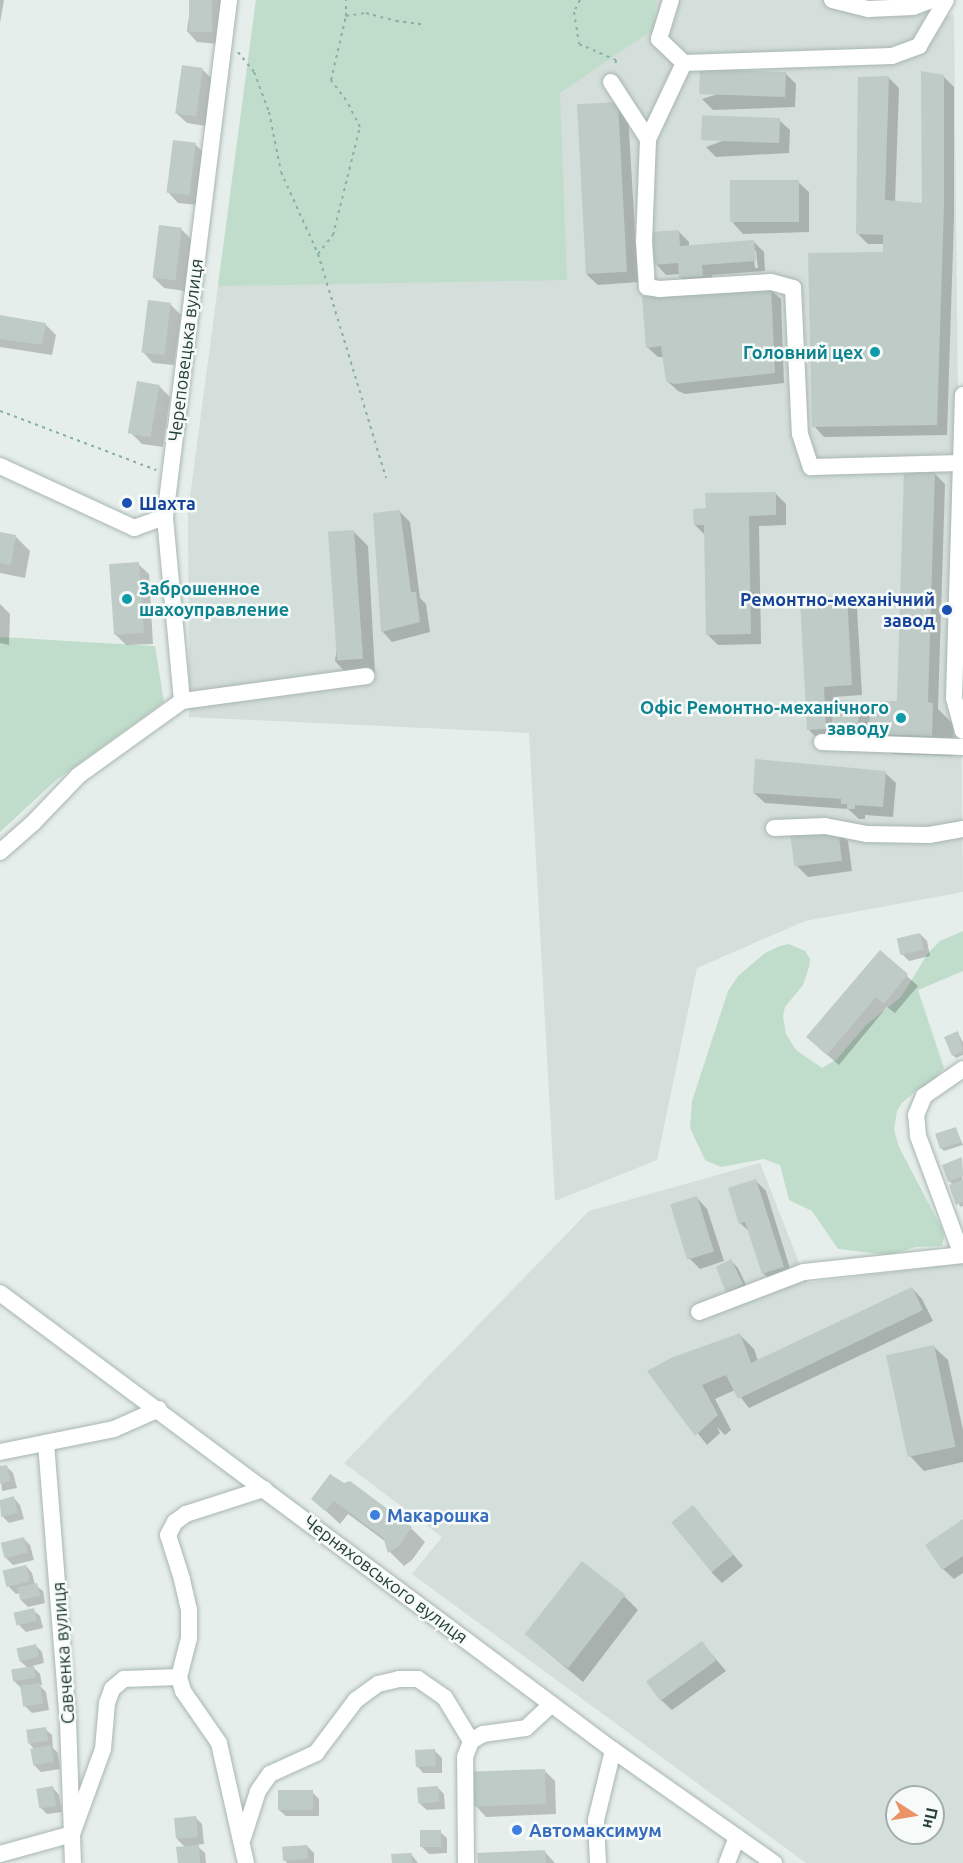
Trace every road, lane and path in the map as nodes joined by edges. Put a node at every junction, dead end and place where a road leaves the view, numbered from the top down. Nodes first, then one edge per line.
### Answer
1 (229, 0) edge
2 (346, 0) edge
3 (580, 0) edge
4 (671, 0) edge
5 (832, 0) edge
6 (931, 0) edge
7 (946, 0) edge
8 (346, 16) junction
9 (422, 24) dead end
10 (224, 37) junction
11 (684, 63) junction
12 (611, 82) joint
13 (648, 139) junction
14 (318, 254) junction
15 (963, 394) edge
16 (0, 411) edge
17 (963, 426) edge
18 (961, 463) junction
19 (0, 466) edge
20 (170, 476) junction
21 (386, 478) dead end
22 (165, 517) junction
23 (366, 676) dead end
24 (182, 701) junction
25 (963, 731) edge
26 (822, 742) dead end
27 (963, 747) edge
28 (774, 828) dead end
29 (963, 829) edge
30 (0, 852) edge
31 (963, 1070) edge
32 (962, 1255) edge
33 (0, 1293) edge
34 (699, 1312) dead end
35 (159, 1409) junction
36 (46, 1443) junction
37 (0, 1452) edge
38 (264, 1488) junction
39 (179, 1677) junction
40 (552, 1704) junction
41 (471, 1741) junction
42 (613, 1749) junction
43 (72, 1834) junction
44 (737, 1837) junction
45 (243, 1840) junction
46 (0, 1854) edge
47 (73, 1863) edge
48 (246, 1863) edge
49 (466, 1863) edge
50 (598, 1863) edge
51 (727, 1863) edge
52 (774, 1863) edge

1 - 10 street, Череповецька вулиця
2 - 8 path
3 - 12 path
4 - 11 street
5 - 6 street
7 - 11 street
8 - 9 path
8 - 14 path
10 - 14 path
10 - 20 street, Череповецька вулиця
11 - 13 street
12 - 13 street
13 - 18 street
14 - 21 path
15 - 17 street
16 - 20 path
17 - 18 street
18 - 25 street
19 - 22 street
20 - 22 street, Череповецька вулиця
22 - 24 street, Череповецька вулиця
23 - 24 street
24 - 30 street
26 - 27 street
28 - 29 street
31 - 32 street
32 - 34 street
33 - 35 street, Черняховського вулиця
35 - 36 street
35 - 38 street, Черняховського вулиця
36 - 37 street
36 - 43 street, Савченка вулиця
38 - 39 street
38 - 40 street, Черняховського вулиця
39 - 43 street
39 - 45 street
40 - 41 street
40 - 42 street, Черняховського вулиця
41 - 45 street
41 - 49 street
42 - 44 street, Черняховського вулиця
42 - 50 street
43 - 46 street
43 - 47 street, Савченка вулиця
44 - 51 street
44 - 52 street, Черняховського вулиця
45 - 48 street

